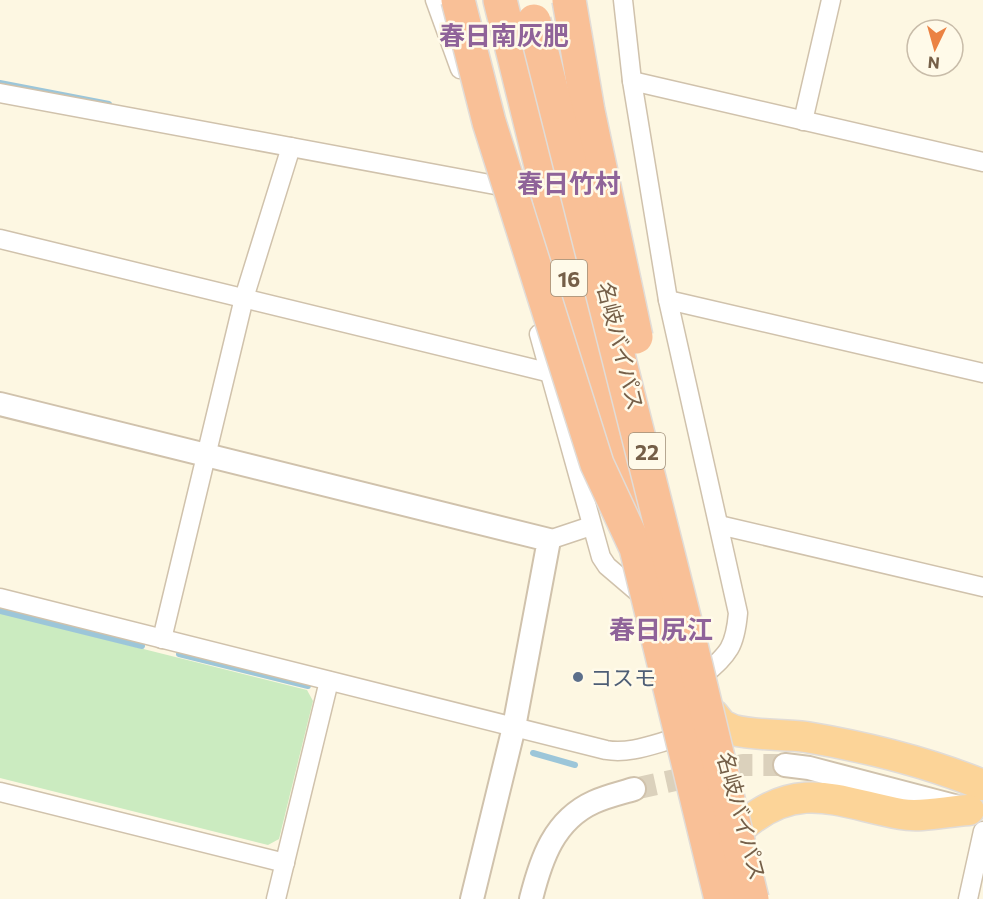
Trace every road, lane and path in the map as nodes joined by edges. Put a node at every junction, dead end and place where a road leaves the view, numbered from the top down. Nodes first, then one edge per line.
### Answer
1 (435, 0) edge
2 (458, 0) edge
3 (484, 0) edge
4 (498, 0) edge
5 (530, 0) edge
6 (538, 0) edge
7 (569, 0) edge
8 (622, 0) edge
9 (831, 0) edge
10 (506, 37) junction
11 (632, 81) junction
12 (0, 93) edge
13 (803, 121) junction
14 (291, 147) junction
15 (983, 162) edge
16 (495, 185) junction
17 (0, 239) edge
18 (244, 298) junction
19 (668, 300) junction
20 (551, 373) junction
21 (983, 373) edge
22 (0, 404) edge
23 (207, 454) junction
24 (719, 525) junction
25 (591, 526) junction
26 (549, 540) junction
27 (636, 549) junction
28 (668, 553) junction
29 (983, 587) edge
30 (641, 595) junction
31 (0, 598) edge
32 (162, 639) junction
33 (704, 675) junction
34 (329, 681) junction
35 (714, 715) junction
36 (514, 727) junction
37 (673, 739) junction
38 (785, 765) tunnel mouth
39 (634, 789) tunnel mouth
40 (0, 792) edge
41 (980, 809) edge
42 (744, 825) junction
43 (285, 863) junction
44 (276, 899) edge
45 (472, 899) edge
46 (531, 899) edge
47 (706, 899) edge
48 (722, 899) edge
49 (752, 899) edge
50 (764, 899) edge
51 (968, 899) edge

1 - 16 street
2 - 27 highway, bridge
3 - 10 highway, 22
4 - 10 highway, 名岐バイパス / 22
4 - 27 highway, 16, bridge
5 - 28 highway, 16, bridge
6 - 33 highway, 名岐バイパス / 22
7 - 28 highway, bridge
8 - 11 street
9 - 13 street
10 - 30 highway, 名岐バイパス / 22
11 - 13 street
11 - 19 street
12 - 14 street
13 - 15 street
14 - 16 street
14 - 18 street
16 - 20 street
17 - 18 street
18 - 20 street
18 - 23 street
19 - 21 street
19 - 24 street
20 - 25 street
22 - 23 street
23 - 26 street
23 - 32 street
24 - 29 street
24 - 33 street
25 - 26 street
25 - 30 street
26 - 36 street
27 - 48 highway, 16, bridge
28 - 49 highway, 16, bridge
30 - 37 highway, 名岐バイパス / 22
31 - 32 street
32 - 34 street
33 - 35 highway, 名岐バイパス / 22
34 - 36 street
34 - 43 street
35 - 41 highway
35 - 42 highway, 名岐バイパス / 22
36 - 37 street
36 - 45 street
37 - 47 highway, 名岐バイパス / 22
38 - 41 street
39 - 46 street
40 - 43 street
41 - 42 highway
41 - 51 street
42 - 50 highway, 名岐バイパス / 22
43 - 44 street

